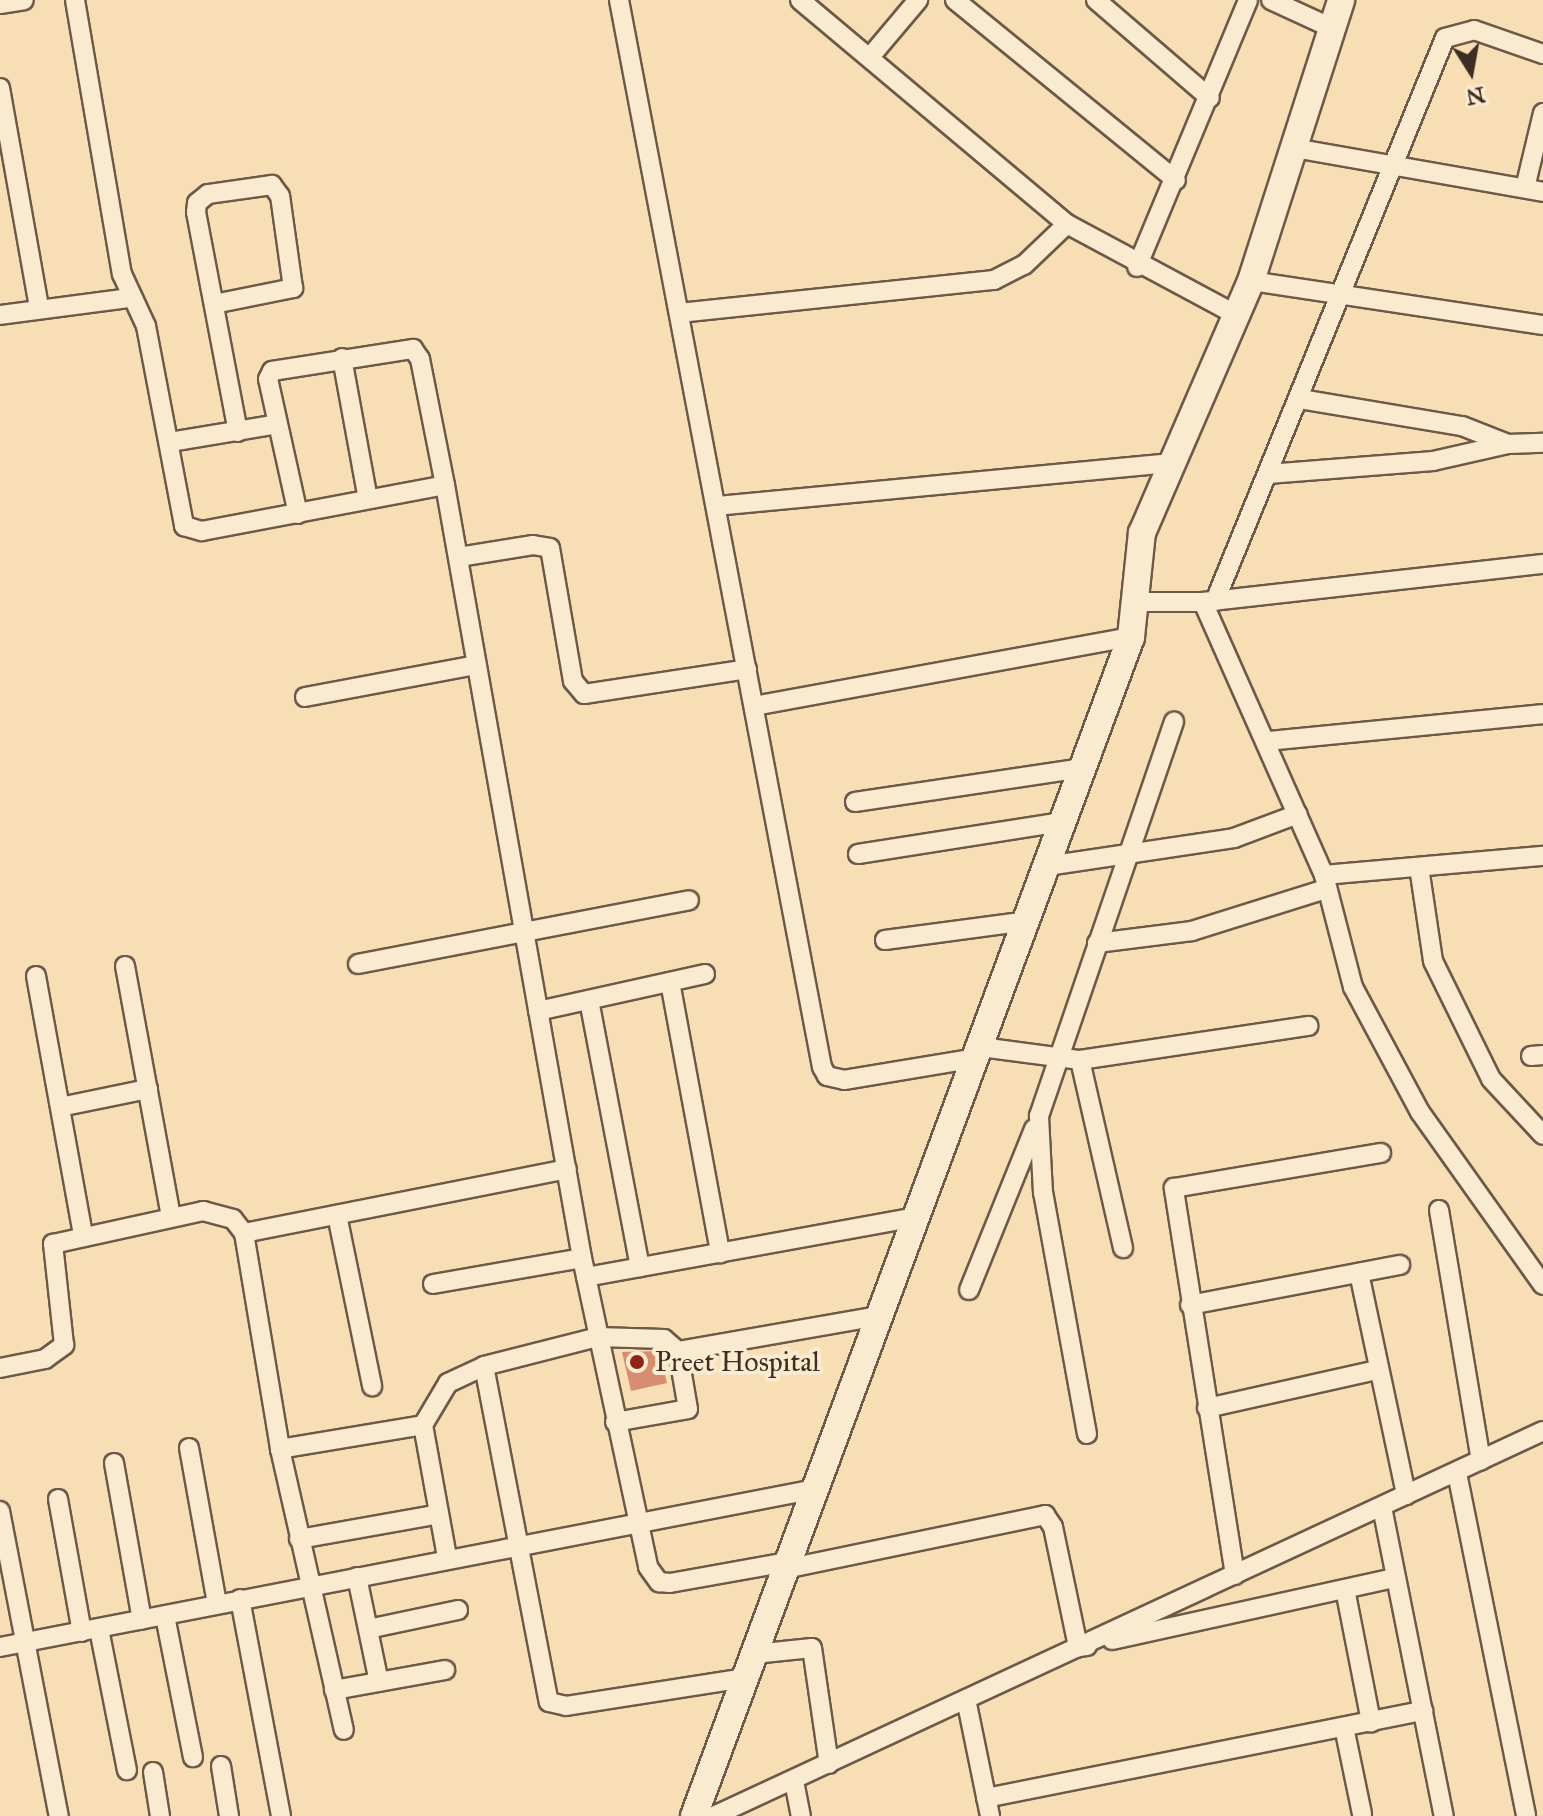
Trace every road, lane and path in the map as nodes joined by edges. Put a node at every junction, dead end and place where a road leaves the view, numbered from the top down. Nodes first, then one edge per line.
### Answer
1 (24, 0) edge
2 (75, 0) edge
3 (619, 0) edge
4 (800, 0) edge
5 (918, 0) edge
6 (955, 0) edge
7 (1096, 0) edge
8 (1248, 0) edge
9 (1271, 0) edge
10 (1341, 0) edge
11 (0, 4) edge
12 (1332, 28) junction
13 (1543, 54) edge
14 (870, 57) junction
15 (0, 88) edge
16 (1210, 98) junction
17 (1543, 113) edge
18 (1294, 148) junction
19 (1397, 165) junction
20 (1176, 180) junction
21 (1534, 190) edge
22 (1067, 224) junction
23 (1137, 267) junction
24 (1251, 281) junction
25 (1345, 292) junction
26 (129, 298) junction
27 (214, 304) junction
28 (39, 307) junction
29 (679, 313) junction
30 (0, 315) edge
31 (1237, 315) junction
32 (1543, 325) edge
33 (342, 358) junction
34 (1300, 399) junction
35 (278, 424) junction
36 (238, 432) junction
37 (170, 442) junction
38 (1543, 443) edge
39 (1508, 444) junction
40 (1171, 463) junction
41 (1268, 474) junction
42 (445, 485) junction
43 (368, 499) junction
44 (716, 506) junction
45 (298, 514) junction
46 (459, 557) junction
47 (1543, 564) edge
48 (1135, 602) junction
49 (1209, 602) junction
50 (1131, 637) junction
51 (476, 665) junction
52 (747, 669) junction
53 (305, 697) dead end
54 (754, 706) junction
55 (1543, 714) edge
56 (1174, 721) dead end
57 (1268, 741) junction
58 (1083, 768) junction
59 (855, 802) dead end
60 (1298, 814) junction
61 (1063, 822) junction
62 (858, 854) dead end
63 (1128, 855) junction
64 (1543, 856) edge
65 (1047, 866) junction
66 (1419, 867) junction
67 (1325, 882) junction
68 (689, 900) dead end
69 (1027, 921) junction
70 (524, 934) junction
71 (885, 940) dead end
72 (1097, 943) junction
73 (358, 964) dead end
74 (125, 966) dead end
75 (705, 974) dead end
76 (36, 976) dead end
77 (670, 982) junction
78 (589, 1000) junction
79 (538, 1011) junction
80 (1308, 1026) dead end
81 (979, 1052) junction
82 (1080, 1060) junction
83 (1056, 1061) junction
84 (148, 1089) junction
85 (60, 1107) junction
86 (1039, 1116) junction
87 (1543, 1135) edge
88 (1381, 1153) dead end
89 (567, 1169) junction
90 (1439, 1210) dead end
91 (337, 1215) junction
92 (171, 1217) junction
93 (916, 1217) junction
94 (244, 1233) junction
95 (83, 1234) junction
96 (1123, 1248) dead end
97 (720, 1253) junction
98 (582, 1258) junction
99 (1400, 1265) dead end
100 (640, 1267) junction
101 (1359, 1273) junction
102 (586, 1277) junction
103 (433, 1284) dead end
104 (1543, 1285) edge
105 (969, 1290) dead end
106 (1190, 1305) junction
107 (879, 1316) junction
108 (598, 1337) junction
109 (678, 1351) junction
110 (484, 1366) junction
111 (0, 1368) edge
112 (1377, 1370) junction
113 (372, 1386) dead end
114 (1207, 1408) junction
115 (615, 1422) junction
116 (423, 1425) junction
117 (1543, 1431) edge
118 (1087, 1434) dead end
119 (189, 1448) dead end
120 (280, 1449) junction
121 (1481, 1461) junction
122 (114, 1463) dead end
123 (1457, 1473) junction
124 (815, 1489) junction
125 (1406, 1495) junction
126 (58, 1499) dead end
127 (1382, 1507) junction
128 (0, 1511) edge
129 (439, 1514) junction
130 (634, 1523) junction
131 (299, 1539) junction
132 (518, 1544) junction
133 (447, 1557) junction
134 (787, 1566) junction
135 (1235, 1575) junction
136 (357, 1577) junction
137 (1394, 1578) junction
138 (310, 1586) junction
139 (1345, 1589) junction
140 (240, 1599) junction
141 (217, 1604) junction
142 (458, 1610) dead end
143 (165, 1616) junction
144 (142, 1620) junction
145 (368, 1629) junction
146 (90, 1630) junction
147 (25, 1643) junction
148 (0, 1647) edge
149 (1078, 1647) junction
150 (749, 1666) junction
151 (445, 1670) dead end
152 (379, 1682) junction
153 (334, 1690) junction
154 (966, 1699) junction
155 (1423, 1711) junction
156 (1371, 1722) junction
157 (1344, 1727) junction
158 (344, 1730) dead end
159 (193, 1757) dead end
160 (829, 1764) junction
161 (221, 1766) dead end
162 (127, 1770) dead end
163 (153, 1772) dead end
164 (794, 1781) junction
165 (988, 1807) edge
166 (1362, 1814) dead end
167 (59, 1816) edge
168 (160, 1816) edge
169 (229, 1816) edge
170 (281, 1816) edge
171 (694, 1816) edge
172 (714, 1816) edge
173 (801, 1816) edge
174 (1444, 1816) edge
175 (1526, 1816) edge

1 - 11 street
2 - 26 street
3 - 29 street
4 - 14 street
5 - 14 street
6 - 20 street
7 - 16 street
8 - 16 street
9 - 12 street
10 - 12 street
12 - 18 street
13 - 19 street
14 - 22 street
15 - 28 street
16 - 20 street
17 - 21 street
18 - 19 street
18 - 24 street
19 - 21 street
19 - 25 street
20 - 23 street
22 - 23 street
22 - 29 street
23 - 31 street
24 - 25 street
24 - 31 street
25 - 32 street
25 - 34 street
26 - 28 street
26 - 37 street
27 - 27 street
27 - 36 street
28 - 30 street
29 - 44 street
31 - 40 street
33 - 35 street
33 - 42 street
33 - 43 street
34 - 39 street
34 - 41 street
35 - 36 street
35 - 45 street
36 - 37 street
37 - 45 street
38 - 39 street
39 - 41 street
40 - 44 street
40 - 48 street
41 - 49 street
42 - 43 street
42 - 46 street
43 - 45 street
44 - 52 street
46 - 51 street
46 - 52 street
47 - 49 street
48 - 49 street
48 - 50 street
49 - 57 street
50 - 54 street
50 - 58 street
51 - 53 street
51 - 70 street
52 - 54 street
54 - 81 street
55 - 57 street
56 - 63 street
57 - 60 street
58 - 59 street
58 - 61 street
60 - 63 street
60 - 67 street
61 - 62 street
61 - 65 street
63 - 65 street
63 - 72 street
64 - 66 street
65 - 69 street
66 - 67 street
66 - 87 street
67 - 72 street
67 - 104 street
68 - 70 street
69 - 71 street
69 - 81 street
70 - 73 street
70 - 79 street
72 - 83 street
74 - 84 street
75 - 77 street
76 - 85 street
77 - 78 street
77 - 97 street
78 - 79 street
78 - 100 street
79 - 89 street
80 - 82 street
81 - 83 street
81 - 93 street
82 - 83 street
82 - 96 street
83 - 86 street
84 - 85 street
84 - 92 street
85 - 95 street
86 - 105 street
86 - 118 street
88 - 106 street
89 - 91 street
89 - 98 street
90 - 121 street
91 - 94 street
91 - 113 street
92 - 94 street
92 - 95 street
93 - 97 street
93 - 107 street
94 - 120 street
95 - 111 street
97 - 100 street
98 - 102 street
98 - 103 street
99 - 101 street
100 - 102 street
101 - 106 street
101 - 112 street
102 - 108 street
106 - 114 street
107 - 109 street
107 - 124 street
108 - 109 street
108 - 110 street
108 - 115 street
109 - 115 street
110 - 116 street
110 - 132 street
112 - 114 street
112 - 125 street
114 - 135 street
115 - 130 street
116 - 120 street
116 - 129 street
117 - 121 street
119 - 141 street
120 - 131 street
121 - 123 street
122 - 144 street
123 - 125 street
123 - 175 street
124 - 130 street
124 - 134 street
125 - 127 street
126 - 146 street
127 - 135 street
127 - 137 street
128 - 147 street
129 - 131 street
129 - 133 street
130 - 132 street
130 - 134 street
131 - 138 street
132 - 133 street
132 - 150 street
133 - 136 street
134 - 149 street
134 - 150 street
135 - 149 street
136 - 138 street
136 - 145 street
137 - 139 street
137 - 155 street
138 - 140 street
138 - 153 street
139 - 149 street
139 - 156 street
140 - 141 street
140 - 170 street
141 - 143 street
142 - 145 street
143 - 144 street
143 - 159 street
144 - 146 street
145 - 152 street
146 - 147 street
146 - 162 street
147 - 148 street
147 - 167 street
149 - 154 street
150 - 160 street
150 - 171 street
151 - 152 street
152 - 153 street
153 - 158 street
154 - 160 street
154 - 165 street
155 - 156 street
155 - 174 street
156 - 157 street
157 - 165 street
157 - 166 street
160 - 164 street
161 - 169 street
163 - 168 street
164 - 172 street
164 - 173 street

